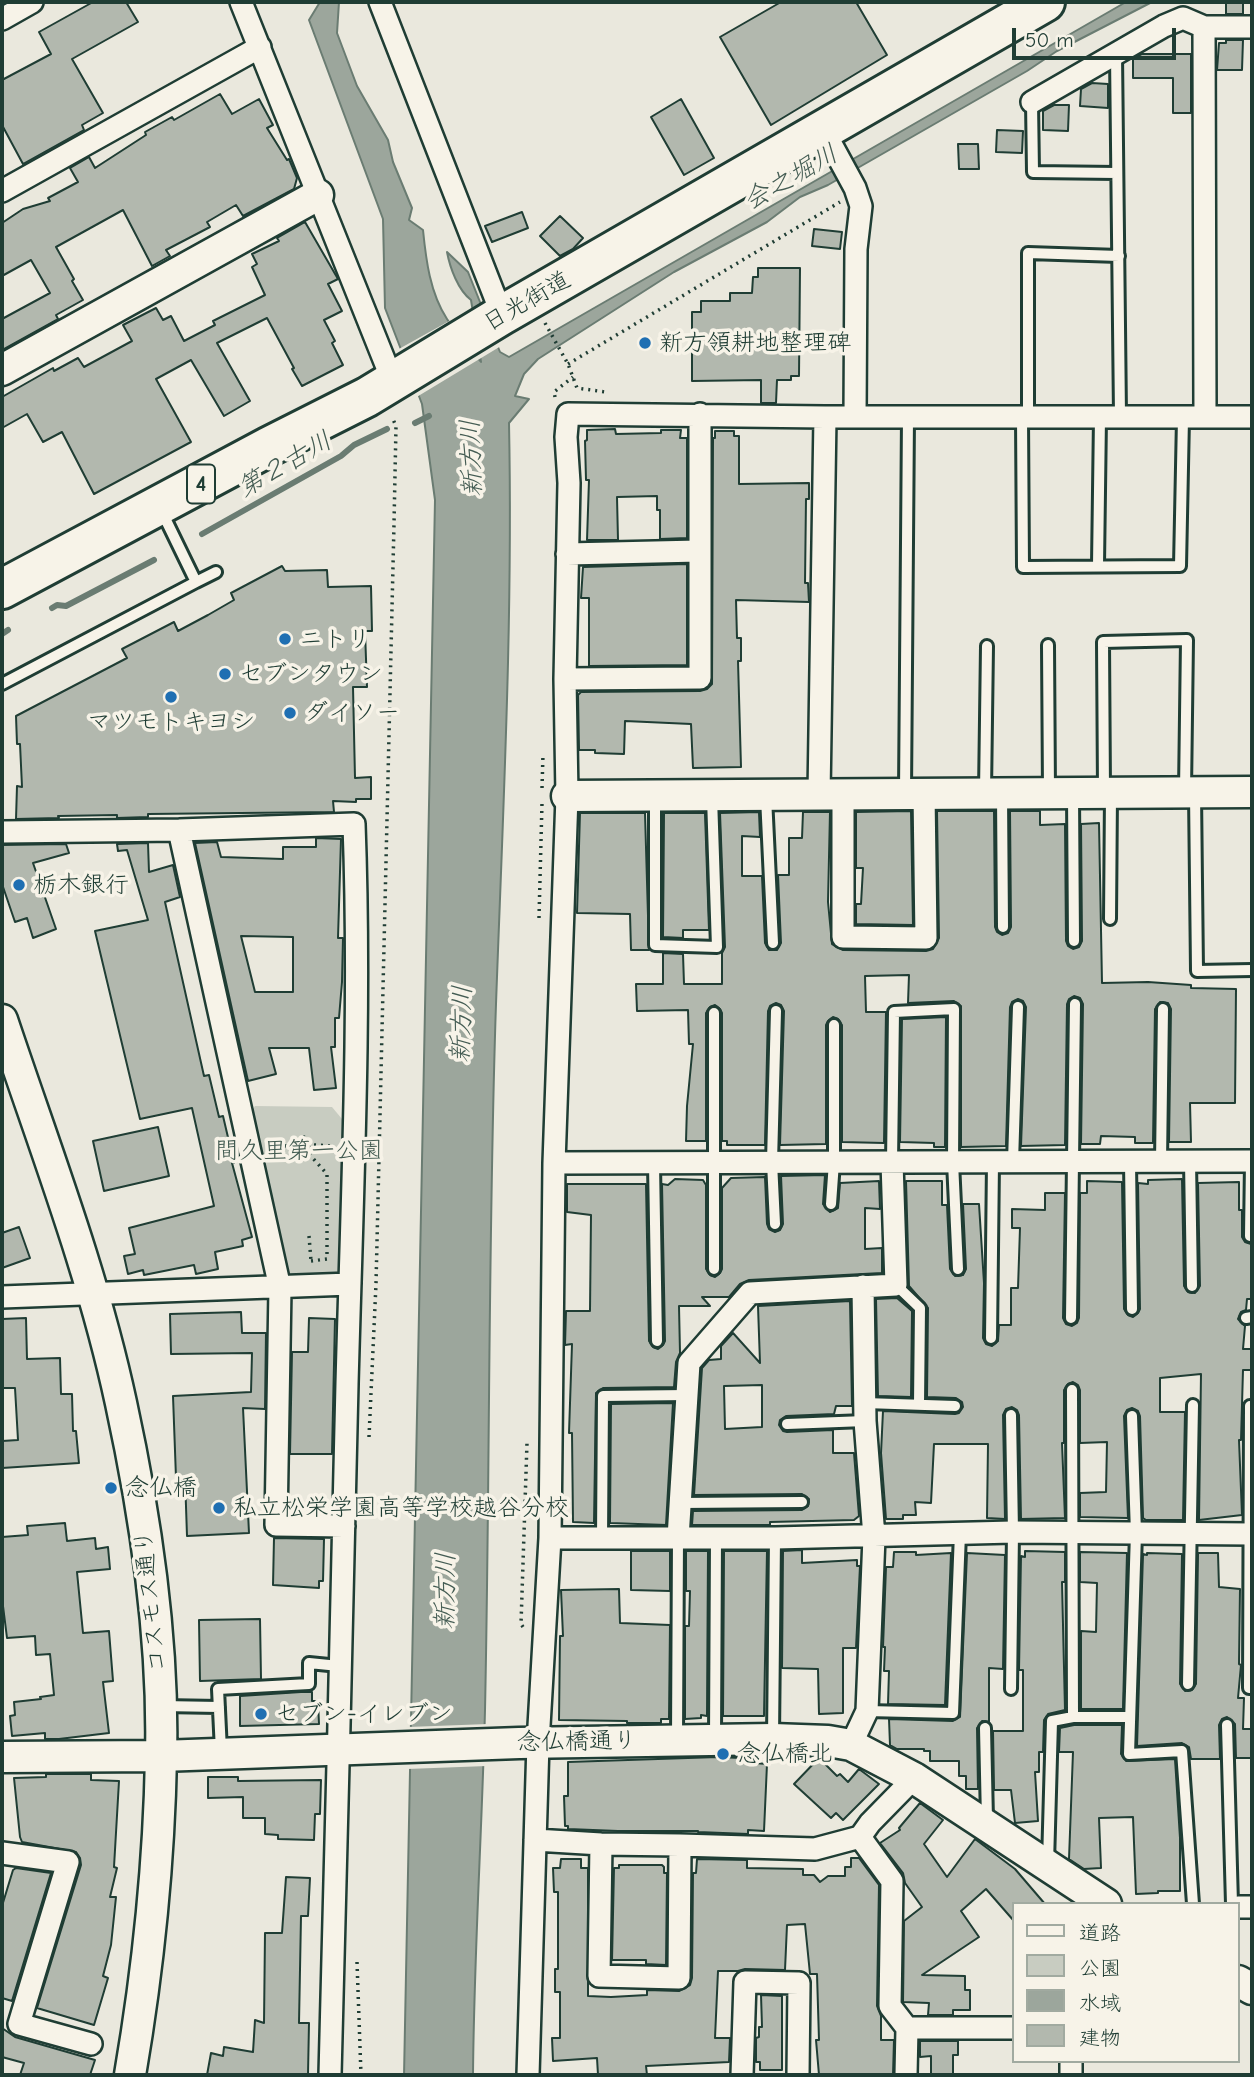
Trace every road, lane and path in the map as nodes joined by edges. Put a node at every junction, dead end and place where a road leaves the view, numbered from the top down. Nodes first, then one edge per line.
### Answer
1 (32, 2) edge
2 (240, 2) edge
3 (380, 2) edge
4 (1045, 2) edge
5 (2, 19) edge
6 (1204, 27) junction
7 (1252, 27) edge
8 (260, 47) junction
9 (1116, 54) junction
10 (1032, 102) joint
11 (832, 146) junction
12 (1118, 173) junction
13 (856, 190) junction
14 (2, 191) edge
15 (318, 195) junction
16 (1119, 256) junction
17 (499, 317) junction
18 (545, 321) dead end
19 (568, 364) junction
20 (2, 370) edge
21 (395, 391) junction
22 (603, 391) dead end
23 (700, 414) junction
24 (1205, 416) junction
25 (825, 417) junction
26 (855, 417) junction
27 (908, 417) junction
28 (1025, 417) junction
29 (1110, 417) junction
30 (1252, 417) edge
31 (1183, 418) junction
32 (159, 506) junction
33 (699, 551) junction
34 (567, 554) junction
35 (1098, 565) junction
36 (216, 572) dead end
37 (196, 582) junction
38 (2, 589) edge
39 (1048, 645) dead end
40 (987, 646) dead end
41 (565, 678) junction
42 (2, 684) edge
43 (1190, 791) junction
44 (994, 792) junction
45 (1061, 792) junction
46 (1108, 792) junction
47 (1252, 792) edge
48 (915, 793) junction
49 (712, 794) junction
50 (766, 794) junction
51 (831, 794) junction
52 (655, 795) junction
53 (567, 796) junction
54 (386, 824) dead end
55 (179, 830) junction
56 (2, 832) edge
57 (1111, 919) dead end
58 (1003, 927) dead end
59 (1074, 941) dead end
60 (773, 943) dead end
61 (1252, 970) edge
62 (1075, 1004) dead end
63 (1018, 1007) dead end
64 (1163, 1009) dead end
65 (776, 1011) dead end
66 (714, 1013) dead end
67 (2, 1020) edge
68 (834, 1025) dead end
69 (309, 1154) junction
70 (1161, 1161) junction
71 (1190, 1161) junction
72 (1252, 1161) edge
73 (834, 1162) junction
74 (892, 1162) junction
75 (953, 1162) junction
76 (1003, 1162) junction
77 (1073, 1162) junction
78 (1130, 1162) junction
79 (554, 1163) junction
80 (713, 1163) junction
81 (772, 1163) junction
82 (654, 1164) junction
83 (831, 1204) dead end
84 (775, 1224) dead end
85 (309, 1236) dead end
86 (1250, 1236) dead end
87 (311, 1261) junction
88 (714, 1269) dead end
89 (958, 1269) dead end
90 (312, 1275) dead end
91 (350, 1284) junction
92 (896, 1285) junction
93 (863, 1286) junction
94 (1192, 1286) dead end
95 (280, 1288) junction
96 (94, 1295) junction
97 (2, 1297) edge
98 (1132, 1309) dead end
99 (1071, 1318) dead end
100 (991, 1338) dead end
101 (657, 1341) dead end
102 (1072, 1390) dead end
103 (687, 1395) junction
104 (919, 1404) junction
105 (1194, 1405) dead end
106 (955, 1406) dead end
107 (1250, 1406) dead end
108 (865, 1412) junction
109 (1011, 1415) dead end
110 (1132, 1416) dead end
111 (787, 1424) dead end
112 (802, 1502) dead end
113 (680, 1503) junction
114 (344, 1526) junction
115 (1013, 1532) junction
116 (1136, 1532) junction
117 (960, 1533) junction
118 (1074, 1533) junction
119 (1190, 1533) junction
120 (1251, 1534) edge
121 (874, 1537) junction
122 (551, 1538) junction
123 (678, 1538) junction
124 (716, 1538) junction
125 (775, 1538) junction
126 (602, 1539) junction
127 (339, 1666) junction
128 (1188, 1684) dead end
129 (1252, 1688) edge
130 (1011, 1689) dead end
131 (160, 1706) junction
132 (219, 1707) junction
133 (867, 1711) junction
134 (1073, 1717) junction
135 (1129, 1717) junction
136 (1227, 1725) dead end
137 (985, 1728) dead end
138 (773, 1738) junction
139 (677, 1740) junction
140 (715, 1740) junction
141 (529, 1743) junction
142 (851, 1745) junction
143 (338, 1749) junction
144 (221, 1753) junction
145 (162, 1756) junction
146 (2, 1757) edge
147 (914, 1779) junction
148 (987, 1824) junction
149 (860, 1837) junction
150 (536, 1840) junction
151 (601, 1844) junction
152 (680, 1844) junction
153 (2, 1853) edge
154 (1048, 1866) junction
155 (1074, 1894) edge
156 (1100, 1902) edge
157 (1193, 1902) edge
158 (1232, 1902) edge
159 (907, 2028) junction
160 (1012, 2028) edge
161 (91, 2044) dead end
162 (130, 2075) edge
163 (330, 2075) edge
164 (528, 2075) edge
165 (535, 2075) edge
166 (742, 2075) edge
167 (798, 2075) edge
168 (906, 2075) edge

1 - 5 street
2 - 8 street
3 - 17 street
4 - 11 highway, 日光街道 / 4
6 - 7 street
6 - 9 street
6 - 24 street
8 - 14 street
8 - 15 street
9 - 10 street
9 - 12 lane
10 - 12 lane
11 - 13 street
11 - 17 highway, 日光街道 / 4
12 - 16 lane
13 - 19 path
13 - 26 street
15 - 20 street
15 - 21 street
16 - 28 lane
16 - 29 lane
17 - 21 highway, 日光街道 / 4
18 - 19 path
19 - 22 path
21 - 32 highway, 日光街道 / 4
21 - 54 path
23 - 25 street
23 - 33 street
23 - 34 street
24 - 30 street
24 - 31 street
25 - 26 street
25 - 51 street
26 - 27 street
27 - 28 street
27 - 48 lane
28 - 29 street
28 - 35 lane
29 - 31 street
29 - 35 lane
31 - 35 lane
32 - 37 lane
32 - 38 highway, 日光街道 / 4
33 - 34 street
33 - 41 street
34 - 41 street
36 - 37 lane
37 - 42 lane
39 - 45 lane
40 - 44 lane
41 - 53 street
43 - 46 street
43 - 46 lane
43 - 47 street
43 - 61 lane
44 - 45 street
44 - 48 street
44 - 58 lane
45 - 46 street
45 - 59 lane
46 - 57 lane
48 - 51 street
48 - 51 street
49 - 50 street
49 - 52 street
49 - 52 lane
50 - 51 street
50 - 60 lane
52 - 53 street
53 - 79 street
55 - 56 street
55 - 91 street
55 - 95 street
62 - 77 lane
63 - 76 lane
64 - 70 lane
65 - 81 lane
66 - 80 lane
67 - 96 street, コスモス通り
68 - 73 lane
69 - 69 path
69 - 87 path
70 - 71 street
70 - 78 street
71 - 72 street
71 - 94 lane
72 - 86 lane
73 - 74 street
73 - 81 street
73 - 83 lane
74 - 75 street
74 - 75 lane
74 - 92 street
75 - 76 street
75 - 89 lane
76 - 77 street
76 - 100 lane
77 - 78 street
77 - 99 lane
78 - 98 lane
79 - 82 street
79 - 122 street
80 - 81 street
80 - 82 street
80 - 88 lane
81 - 84 lane
82 - 101 lane
85 - 87 path
87 - 90 path
91 - 95 street
91 - 114 street
92 - 93 street
92 - 104 lane
93 - 103 street
93 - 108 street
95 - 96 street
95 - 114 street
96 - 97 street
96 - 131 street, コスモス通り
102 - 118 lane
103 - 113 street
103 - 126 lane
104 - 106 lane
104 - 108 lane
105 - 119 lane
107 - 120 lane
108 - 111 lane
108 - 121 street
109 - 115 lane
110 - 116 lane
112 - 113 lane
113 - 123 street
114 - 127 street
115 - 117 street
115 - 118 street
115 - 130 lane
116 - 118 street
116 - 119 street
116 - 135 lane
117 - 121 street
117 - 133 lane
118 - 134 lane
119 - 120 street
119 - 128 lane
120 - 129 lane
121 - 125 street
121 - 133 street
122 - 126 street
122 - 141 street
123 - 124 street
123 - 126 street
123 - 139 lane
124 - 125 street
124 - 140 lane
125 - 138 lane
127 - 132 lane
127 - 143 street
131 - 132 lane
131 - 145 street, コスモス通り
132 - 144 lane
133 - 142 street
134 - 135 lane
134 - 154 lane
135 - 157 lane
136 - 158 lane
137 - 148 lane
138 - 140 street, 念仏橋通り
138 - 142 street, 念仏橋通り
139 - 140 street, 念仏橋通り
139 - 141 street, 念仏橋通り
141 - 143 street, 念仏橋通り
141 - 150 street
142 - 147 street, 念仏橋通り
143 - 144 street, 念仏橋通り
143 - 163 street
144 - 145 street, 念仏橋通り
145 - 146 street, 念仏橋通り
145 - 162 street, コスモス通り
147 - 148 street, 念仏橋通り
147 - 149 street
148 - 154 street, 念仏橋通り
149 - 152 street
149 - 159 street
150 - 151 street
150 - 164 street
151 - 152 street
151 - 152 street
153 - 161 street
154 - 155 street, 念仏橋通り
155 - 156 street, 念仏橋通り
159 - 160 street
159 - 168 street
164 - 165 street
166 - 167 street

